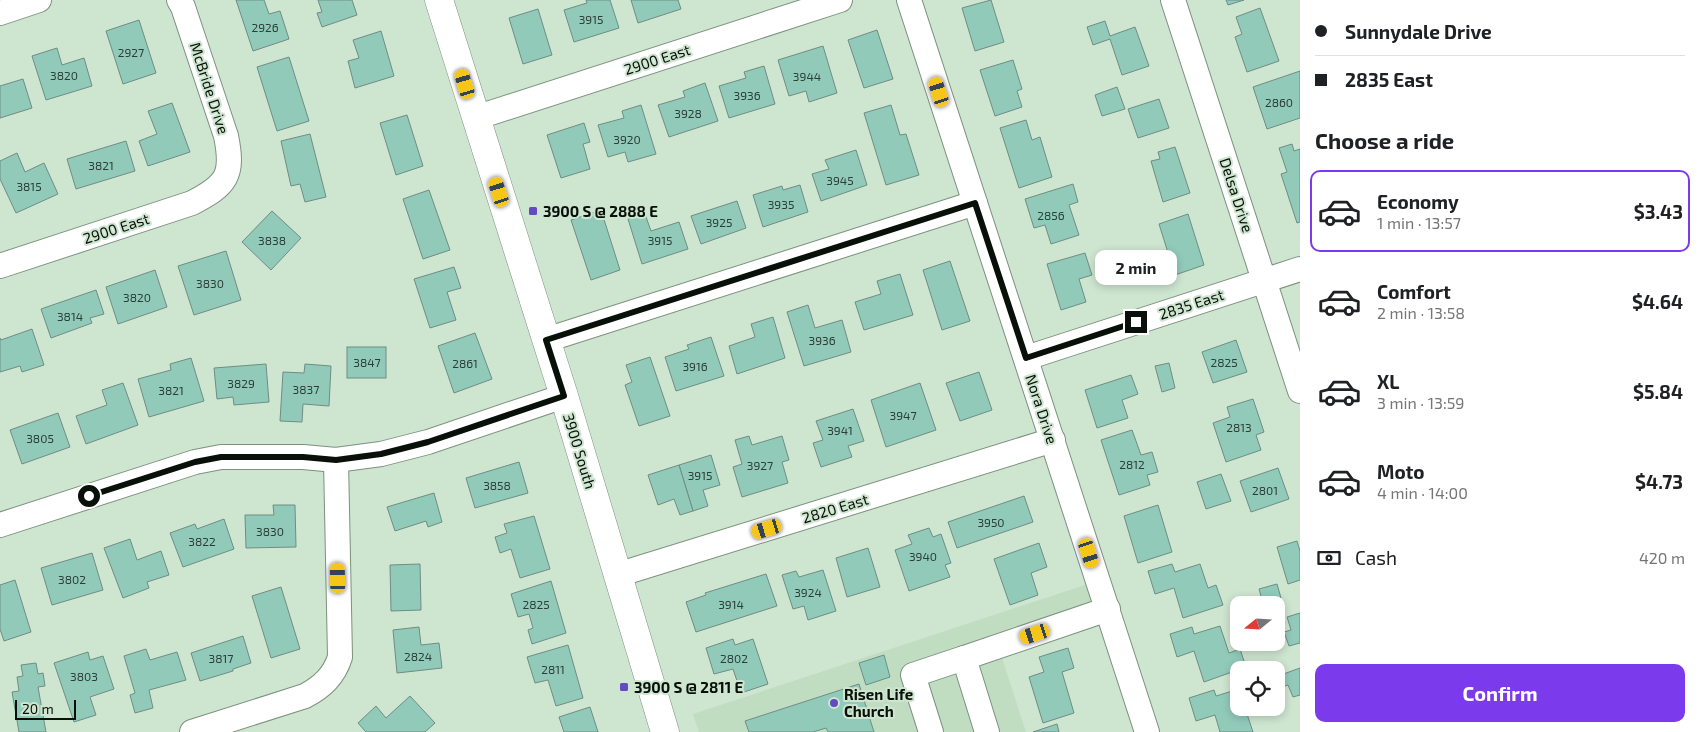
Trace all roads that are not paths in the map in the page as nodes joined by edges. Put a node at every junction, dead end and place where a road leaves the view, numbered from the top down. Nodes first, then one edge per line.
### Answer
1 (39, 0) edge
2 (179, 0) edge
3 (439, 0) edge
4 (840, 0) edge
5 (909, 0) edge
6 (1173, 0) edge
7 (0, 13) edge
8 (475, 118) junction
9 (226, 178) joint
10 (975, 203) junction
11 (0, 266) edge
12 (1300, 269) edge
13 (1264, 280) junction
14 (546, 340) junction
15 (1026, 358) junction
16 (1300, 391) edge
17 (564, 396) junction
18 (1053, 440) junction
19 (336, 460) junction
20 (0, 525) edge
21 (617, 575) junction
22 (1108, 609) junction
23 (964, 658) junction
24 (192, 732) edge
25 (665, 732) edge
26 (931, 732) edge
27 (988, 732) edge
28 (1147, 732) edge

1 - 7 street
2 - 9 street, McBride Drive
3 - 8 main road, 3900 South
4 - 8 street, 2900 East
5 - 10 street, Nora Drive
6 - 13 street, Delsa Drive
8 - 14 main road, 3900 South
9 - 11 street, 2900 East
10 - 14 street
10 - 15 street, Nora Drive
12 - 13 street, 2835 East
13 - 15 street, 2835 East
13 - 16 street, Delsa Drive
14 - 17 main road, 3900 South
15 - 18 street, Nora Drive
17 - 19 street
17 - 21 main road, 3900 South
18 - 21 street, 2820 East
18 - 22 street, Nora Drive
19 - 20 street
19 - 24 street
21 - 25 main road, 3900 South
22 - 23 street
22 - 28 street, Nora Drive
23 - 26 street
23 - 27 street

